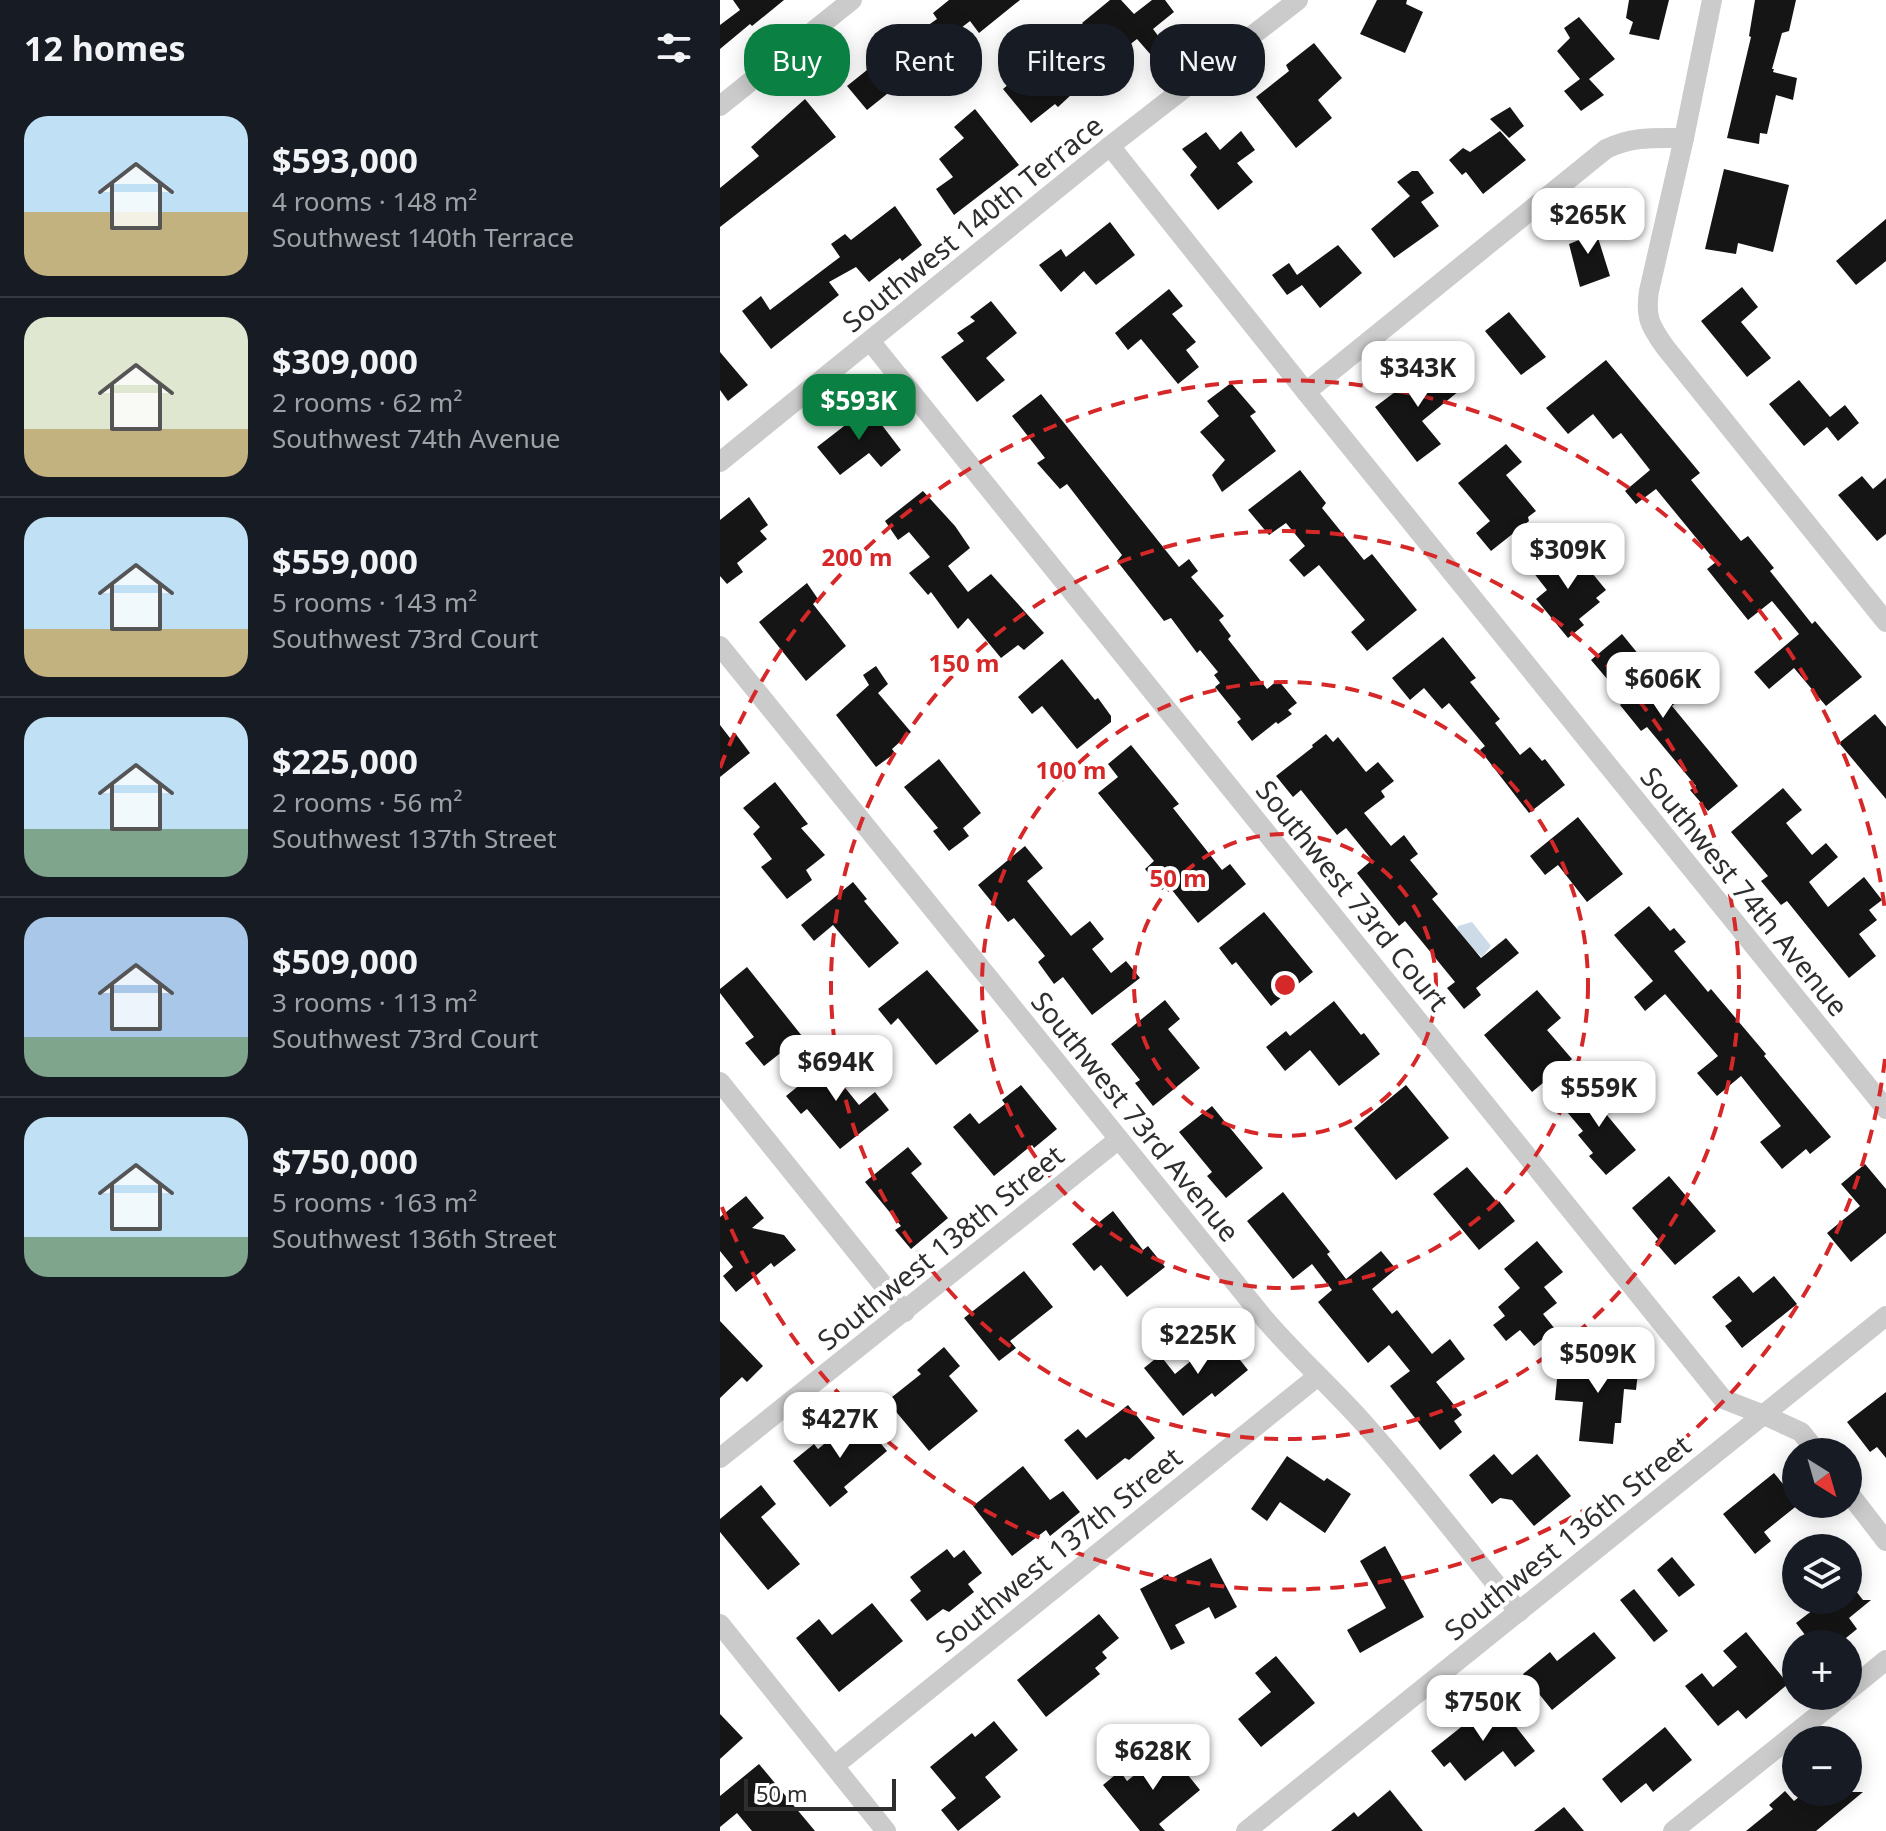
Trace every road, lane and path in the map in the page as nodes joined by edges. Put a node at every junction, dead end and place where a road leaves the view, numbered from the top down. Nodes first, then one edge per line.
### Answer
1 (852, 0) edge
2 (1298, 0) edge
3 (1712, 0) edge
4 (720, 106) edge
5 (1684, 138) junction
6 (1110, 146) junction
7 (870, 341) junction
8 (1306, 392) junction
9 (720, 462) edge
10 (1886, 622) edge
11 (720, 646) edge
12 (720, 1082) edge
13 (1886, 1109) edge
14 (1119, 1139) junction
15 (905, 1312) junction
16 (1886, 1316) edge
17 (1318, 1376) junction
18 (1764, 1415) junction
19 (1806, 1438) edge
20 (720, 1458) edge
21 (1862, 1510) edge
22 (1886, 1541) edge
23 (1519, 1612) junction
24 (720, 1624) edge
25 (1886, 1660) edge
26 (1862, 1680) edge
27 (1824, 1710) edge
28 (834, 1766) junction
29 (1273, 1823) edge
30 (886, 1831) edge
31 (1246, 1831) edge
32 (1673, 1831) edge

1 - 4 street
2 - 6 street, Southwest 140th Terrace
3 - 5 street
5 - 8 street
5 - 10 street
6 - 7 street, Southwest 140th Terrace
6 - 8 street, Southwest 74th Avenue
7 - 9 street, Southwest 140th Terrace
7 - 18 street, Southwest 73rd Court
8 - 13 street, Southwest 74th Avenue
11 - 14 street, Southwest 73rd Avenue
12 - 15 street
14 - 15 street, Southwest 138th Street
14 - 17 street, Southwest 73rd Avenue
15 - 20 street, Southwest 138th Street
16 - 18 street, Southwest 136th Street
17 - 23 street, Southwest 73rd Avenue
17 - 28 street, Southwest 137th Street
18 - 19 street, Southwest 73rd Court
18 - 23 street, Southwest 136th Street
21 - 22 street
23 - 29 street, Southwest 136th Street
24 - 28 street
25 - 26 street
27 - 32 street
28 - 30 street
29 - 31 street, Southwest 136th Street

